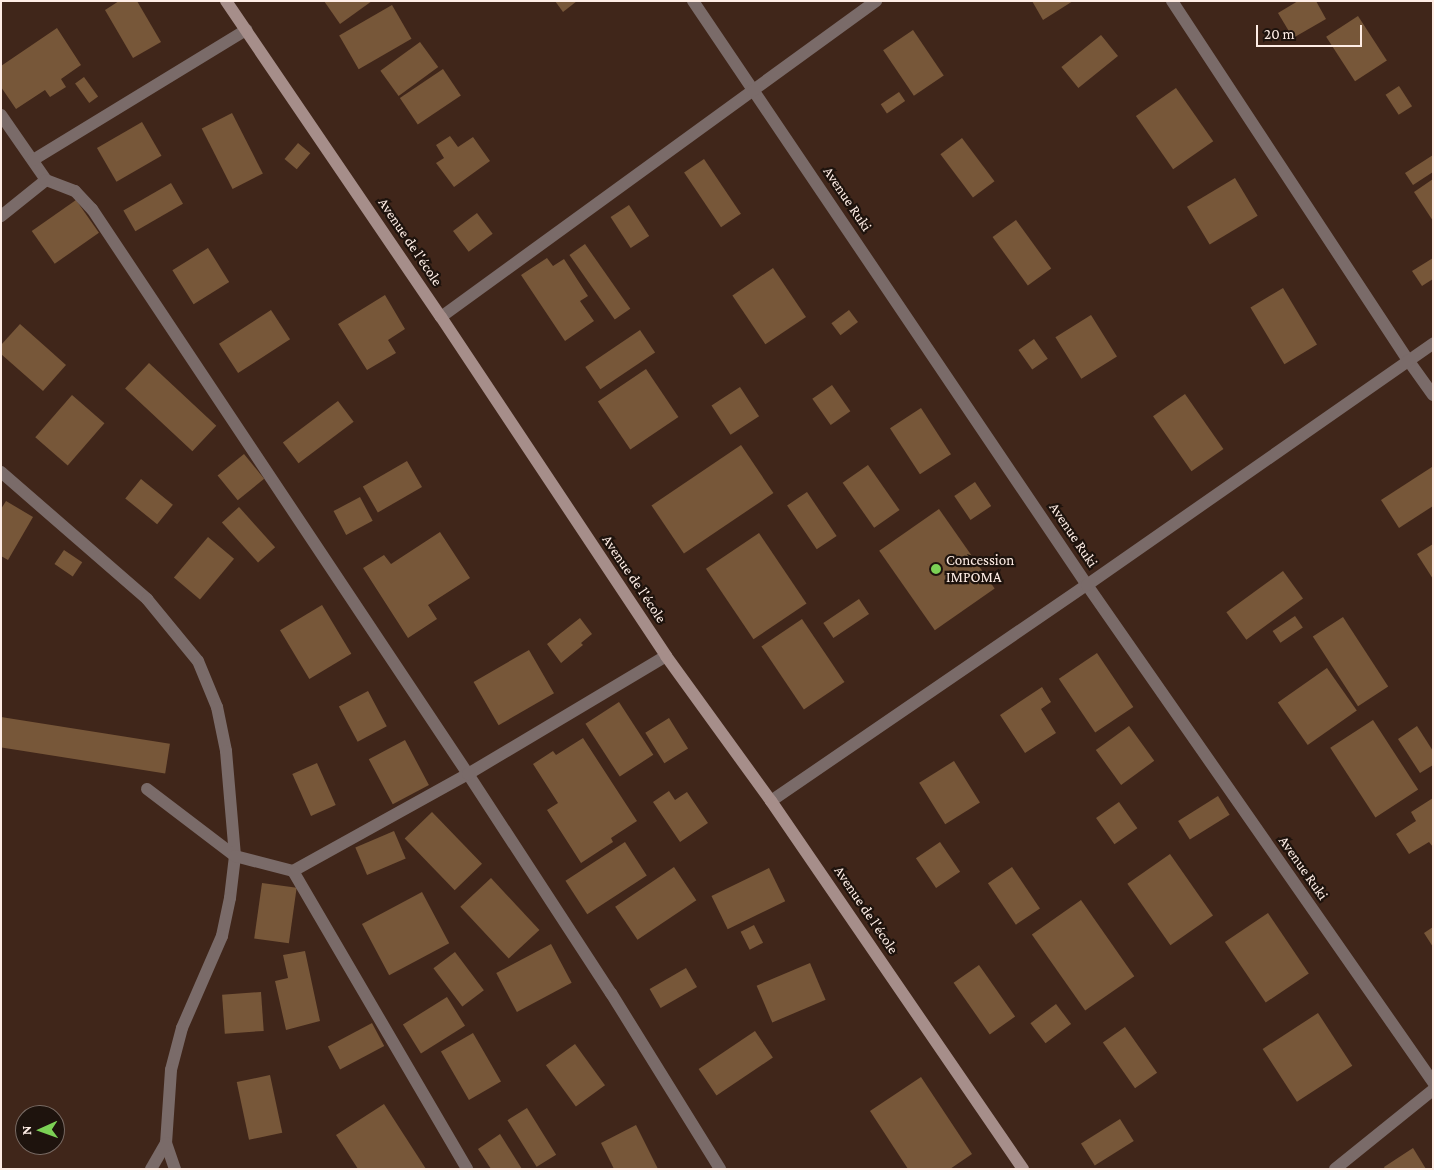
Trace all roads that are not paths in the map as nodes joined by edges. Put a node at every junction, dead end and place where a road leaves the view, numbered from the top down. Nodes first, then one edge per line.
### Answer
1 (226, 1) edge
2 (693, 1) edge
3 (876, 1) edge
4 (1172, 1) edge
5 (246, 30) junction
6 (753, 89) junction
7 (1, 116) edge
8 (33, 160) junction
9 (46, 180) junction
10 (1, 216) edge
11 (441, 316) junction
12 (1433, 344) edge
13 (1408, 360) junction
14 (1433, 395) edge
15 (1, 472) edge
16 (1087, 585) junction
17 (666, 656) junction
18 (468, 774) junction
19 (147, 789) dead end
20 (771, 801) junction
21 (235, 856) junction
22 (293, 871) junction
23 (1433, 1082) edge
24 (1433, 1090) edge
25 (166, 1143) junction
26 (151, 1169) edge
27 (175, 1169) edge
28 (467, 1169) edge
29 (720, 1169) edge
30 (1023, 1169) edge
31 (1335, 1169) edge

1 - 5 street, Avenue de l'école
2 - 6 street, Avenue Ruki
3 - 6 street
4 - 13 street
5 - 8 street
5 - 11 street, Avenue de l'école
6 - 11 street
6 - 16 street, Avenue Ruki
7 - 8 street
8 - 9 street
9 - 10 street
9 - 18 street
11 - 17 street, Avenue de l'école
12 - 13 street
13 - 14 street
13 - 16 street
15 - 21 street
16 - 20 street
16 - 23 street, Avenue Ruki
17 - 18 street
17 - 20 street, Avenue de l'école
18 - 22 street
18 - 29 street
19 - 21 street
20 - 30 street, Avenue de l'école
21 - 22 street
21 - 25 street
22 - 28 street
24 - 31 street
25 - 26 street
25 - 27 street

